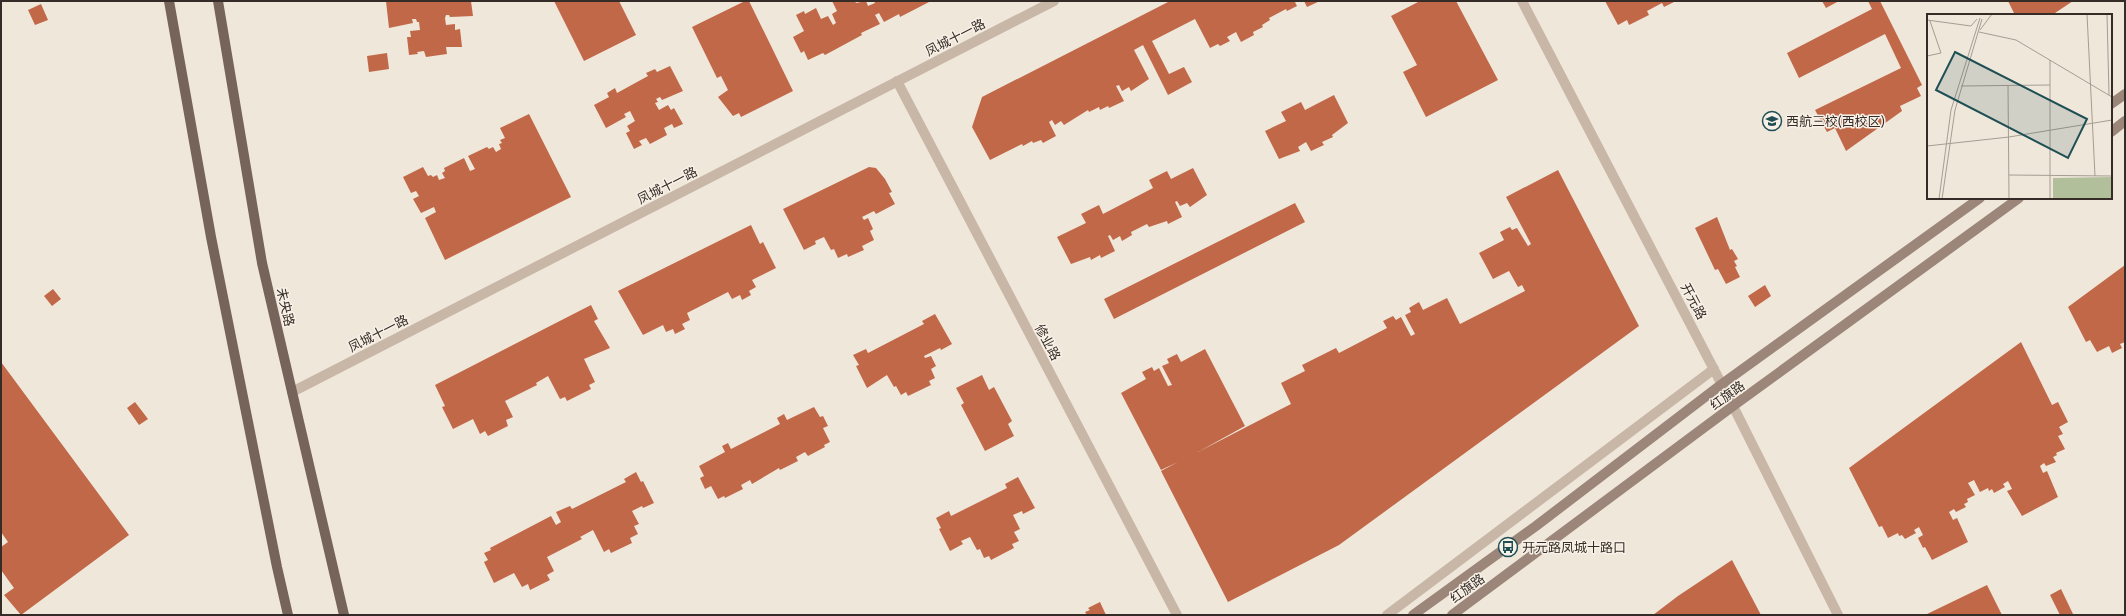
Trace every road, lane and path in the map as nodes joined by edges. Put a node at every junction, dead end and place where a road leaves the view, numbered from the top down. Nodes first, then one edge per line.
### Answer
1 (169, 1) edge
2 (218, 1) edge
3 (1054, 1) edge
4 (1522, 1) edge
5 (897, 81) junction
6 (2125, 94) edge
7 (2112, 103) edge
8 (2125, 121) edge
9 (2112, 131) edge
10 (1979, 199) edge
11 (2018, 199) edge
12 (1714, 369) junction
13 (1722, 384) junction
14 (292, 392) junction
15 (1733, 406) junction
16 (288, 615) edge
17 (344, 615) edge
18 (1177, 615) edge
19 (1387, 615) edge
20 (1413, 615) edge
21 (1452, 615) edge
22 (1838, 615) edge

1 - 16 main road
2 - 14 main road, 未央路
3 - 5 street, 凤城十一路
4 - 12 street, 开元路
5 - 14 street, 凤城十一路
5 - 18 street, 修业路
6 - 7 main road
8 - 9 main road
10 - 13 main road, 红旗路
11 - 15 main road, 红旗路
12 - 13 street, 开元路
12 - 19 street
13 - 15 street, 开元路
13 - 20 main road, 红旗路
14 - 17 main road, 未央路
15 - 21 main road, 红旗路
15 - 22 street, 开元路

